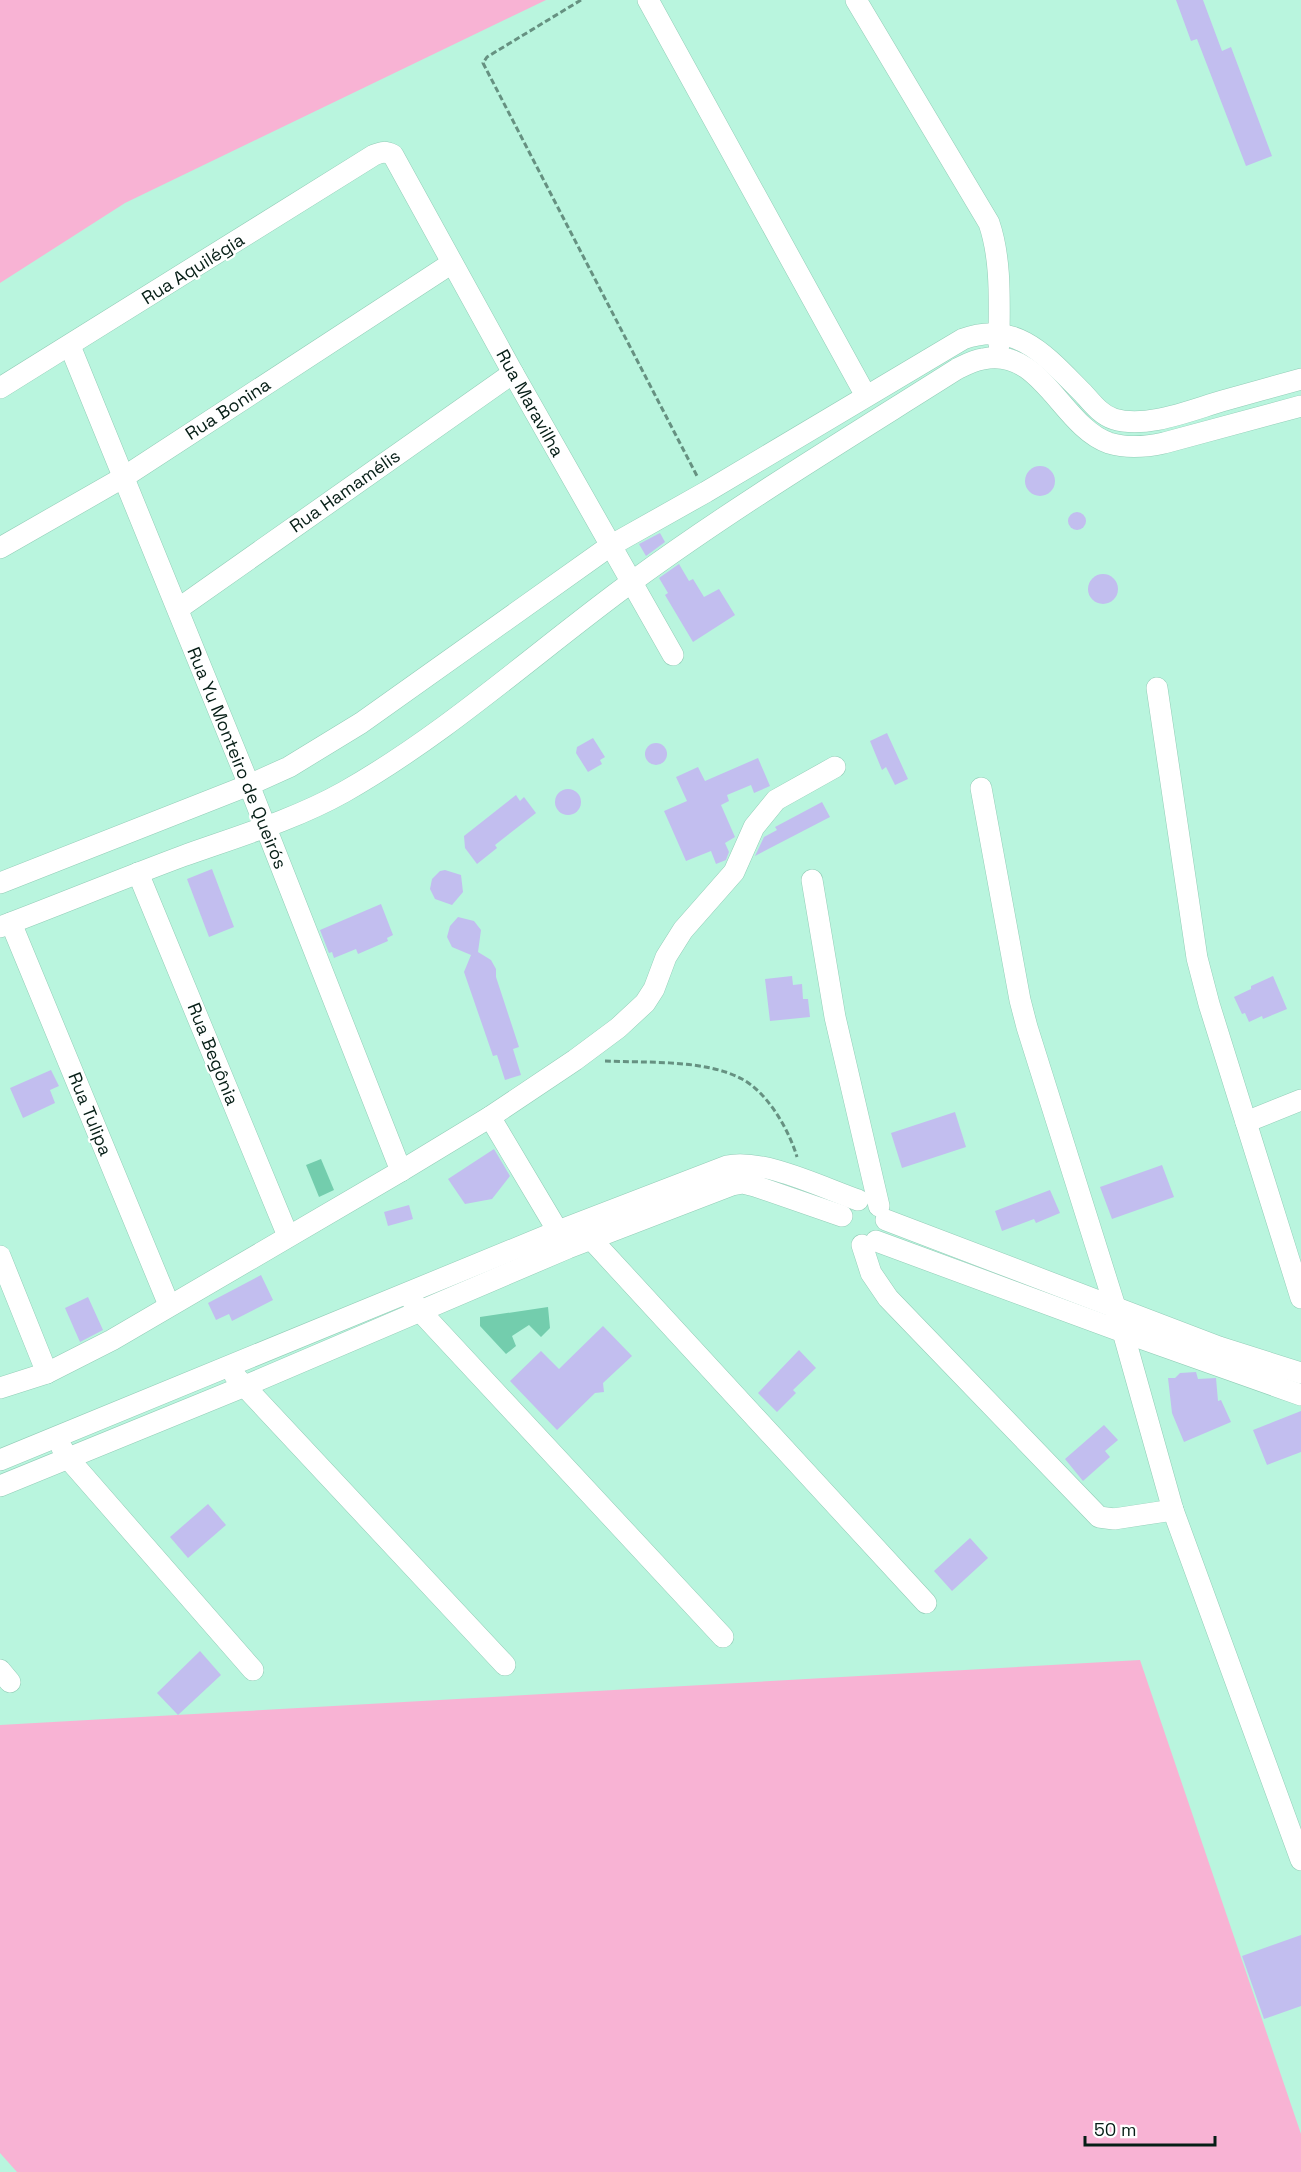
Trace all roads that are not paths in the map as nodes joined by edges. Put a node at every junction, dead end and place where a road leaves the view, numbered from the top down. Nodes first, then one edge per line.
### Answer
1 (648, 0) edge
2 (856, 0) edge
3 (387, 152) joint
4 (452, 263) junction
5 (999, 333) junction
6 (70, 346) junction
7 (999, 359) junction
8 (513, 373) junction
9 (1301, 379) edge
10 (0, 388) edge
11 (866, 396) junction
12 (1301, 406) edge
13 (124, 477) junction
14 (706, 492) junction
15 (721, 519) junction
16 (610, 546) junction
17 (0, 548) edge
18 (632, 582) junction
19 (178, 609) junction
20 (674, 655) dead end
21 (1157, 688) dead end
22 (835, 767) dead end
23 (249, 786) junction
24 (981, 788) dead end
25 (264, 827) junction
26 (138, 873) junction
27 (812, 880) dead end
28 (0, 883) edge
29 (6, 925) edge
30 (1301, 1100) edge
31 (490, 1117) junction
32 (1246, 1122) junction
33 (401, 1171) junction
34 (858, 1200) junction
35 (883, 1213) junction
36 (842, 1216) junction
37 (580, 1222) junction
38 (288, 1236) junction
39 (563, 1240) junction
40 (592, 1240) junction
41 (869, 1243) junction
42 (0, 1256) edge
43 (407, 1293) junction
44 (1301, 1298) edge
45 (169, 1305) junction
46 (1115, 1306) junction
47 (420, 1311) junction
48 (1123, 1332) junction
49 (226, 1366) junction
50 (47, 1373) junction
51 (1301, 1373) edge
52 (245, 1386) junction
53 (0, 1388) edge
54 (1301, 1395) edge
55 (56, 1438) junction
56 (67, 1457) junction
57 (0, 1460) edge
58 (0, 1486) edge
59 (1173, 1510) junction
60 (926, 1603) dead end
61 (723, 1637) dead end
62 (505, 1665) dead end
63 (253, 1670) dead end
64 (1301, 1860) edge

1 - 11 street
2 - 5 street
3 - 4 street, Rua Maravilha
3 - 6 street, Rua Aquilégia
4 - 8 street, Rua Maravilha
4 - 13 street, Rua Bonina
5 - 7 street
5 - 9 street
5 - 11 street
6 - 10 street, Rua Aquilégia
6 - 13 street, Rua Yu Monteiro de Queirós
7 - 12 street
7 - 15 street
8 - 16 street, Rua Maravilha
8 - 19 street, Rua Hamamélis
11 - 14 street
13 - 17 street, Rua Bonina
13 - 19 street, Rua Yu Monteiro de Queirós
14 - 15 street
14 - 16 street
15 - 18 street
16 - 18 street, Rua Maravilha
16 - 23 street
18 - 20 street, Rua Maravilha
18 - 25 street
19 - 23 street, Rua Yu Monteiro de Queirós
21 - 32 street
22 - 31 street
23 - 25 street, Rua Yu Monteiro de Queirós
23 - 28 street
24 - 46 street
25 - 26 street
25 - 33 street, Rua Yu Monteiro de Queirós
26 - 29 street
26 - 38 street, Rua Begônia
27 - 35 street
29 - 45 street, Rua Tulipa
30 - 32 street
31 - 33 street
31 - 39 street
32 - 44 street
33 - 38 street
34 - 35 street
34 - 36 street
34 - 37 street
35 - 41 street
35 - 46 street
36 - 40 street
36 - 41 street
37 - 39 street
37 - 40 street
38 - 45 street
39 - 40 street
39 - 43 street
39 - 47 street
40 - 60 street
41 - 48 street
41 - 59 street
42 - 50 street
43 - 47 street
43 - 49 street
45 - 50 street
46 - 48 street
46 - 51 street
47 - 52 street
47 - 61 street
48 - 54 street
48 - 59 street
49 - 52 street
49 - 55 street
50 - 53 street
52 - 56 street
52 - 62 street
55 - 56 street
55 - 57 street
56 - 58 street
56 - 63 street
59 - 64 street

